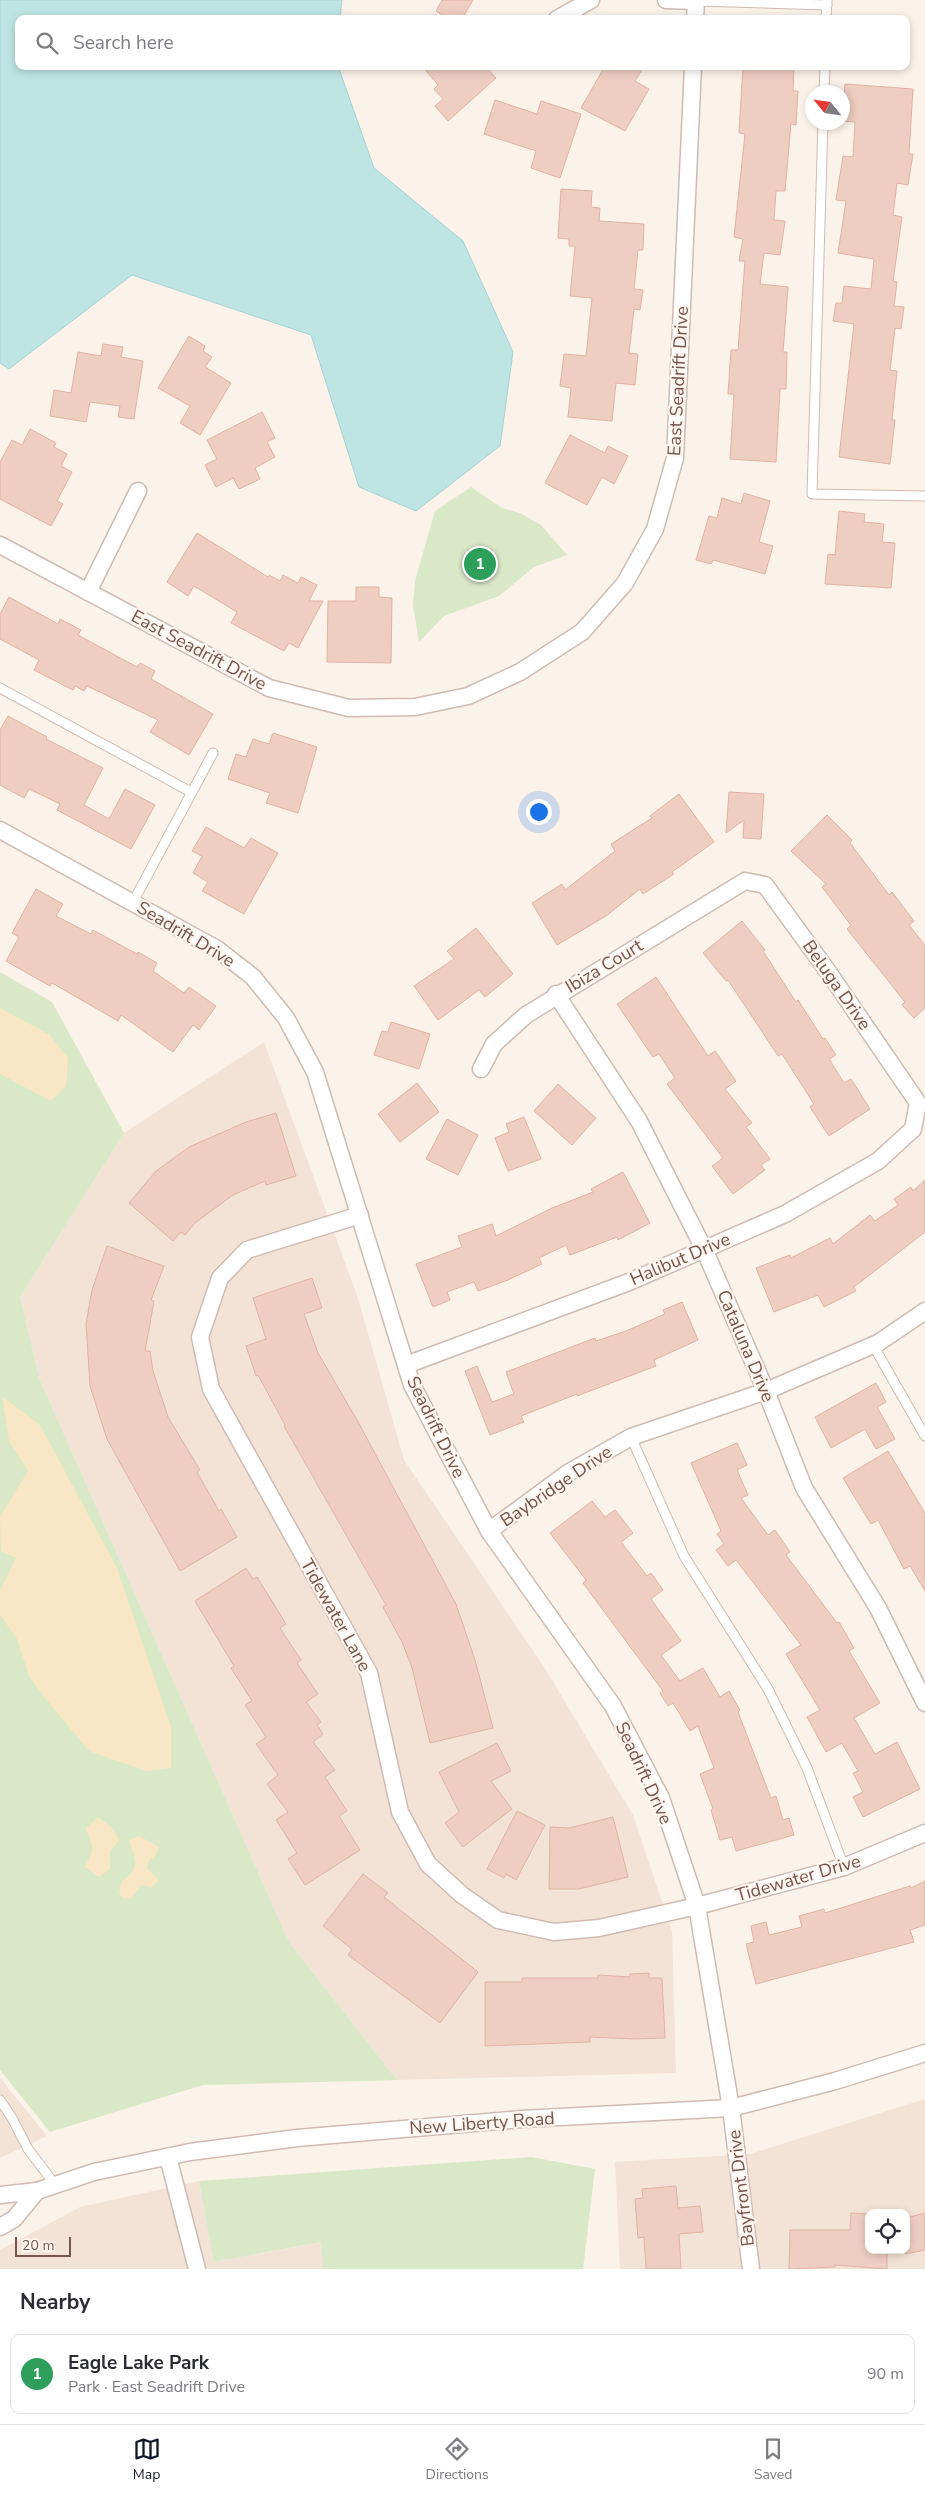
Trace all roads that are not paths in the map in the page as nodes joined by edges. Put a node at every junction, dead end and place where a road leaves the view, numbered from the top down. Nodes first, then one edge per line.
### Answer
1 (591, 0) edge
2 (666, 0) edge
3 (696, 0) edge
4 (827, 2) edge
5 (564, 15) edge
6 (695, 15) edge
7 (826, 15) edge
8 (693, 70) edge
9 (825, 70) edge
10 (824, 85) edge
11 (823, 130) edge
12 (138, 491) dead end
13 (925, 496) edge
14 (0, 545) edge
15 (88, 592) junction
16 (0, 688) edge
17 (212, 753) dead end
18 (191, 792) junction
19 (0, 830) edge
20 (745, 881) joint
21 (133, 902) junction
22 (556, 994) junction
23 (481, 1069) dead end
24 (918, 1104) joint
25 (360, 1215) junction
26 (704, 1248) junction
27 (925, 1311) edge
28 (873, 1345) junction
29 (406, 1365) junction
30 (766, 1391) junction
31 (925, 1436) edge
32 (631, 1437) junction
33 (489, 1531) junction
34 (925, 1703) edge
35 (925, 1833) edge
36 (844, 1867) junction
37 (697, 1906) junction
38 (925, 2053) edge
39 (0, 2100) edge
40 (731, 2108) junction
41 (168, 2157) junction
42 (56, 2186) junction
43 (37, 2192) junction
44 (0, 2195) edge
45 (0, 2227) edge
46 (197, 2269) edge
47 (751, 2269) edge

1 - 5 street
2 - 3 street
3 - 4 lane
3 - 6 street
4 - 7 lane
8 - 15 street, East Seadrift Drive
9 - 10 lane
11 - 13 lane
12 - 15 street
14 - 15 street, East Seadrift Drive
16 - 18 lane
17 - 18 lane
18 - 21 lane
19 - 21 street, Seadrift Drive
20 - 22 street, Ibiza Court
20 - 24 street, Beluga Drive
21 - 25 street, Seadrift Drive
22 - 23 street, Ibiza Court
22 - 26 street, Cataluna Drive
24 - 26 street, Halibut Drive
25 - 29 street, Seadrift Drive
25 - 37 street, Tidewater Lane
26 - 29 street, Halibut Drive
26 - 30 street, Cataluna Drive
27 - 28 street, Baybridge Drive
28 - 30 street, Baybridge Drive
28 - 31 lane
29 - 33 street, Seadrift Drive
30 - 32 street, Baybridge Drive
30 - 34 street, Cataluna Drive
32 - 33 street, Baybridge Drive
32 - 36 lane
33 - 37 street, Seadrift Drive
35 - 36 street, Tidewater Drive
36 - 37 street, Tidewater Drive
37 - 40 street, Seadrift Drive
38 - 40 street, New Liberty Road
39 - 42 lane
40 - 41 street, New Liberty Road
40 - 47 street, Bayfront Drive
41 - 42 street, New Liberty Road
41 - 46 street
42 - 43 street, New Liberty Road
43 - 44 street, New Liberty Road
43 - 45 street

